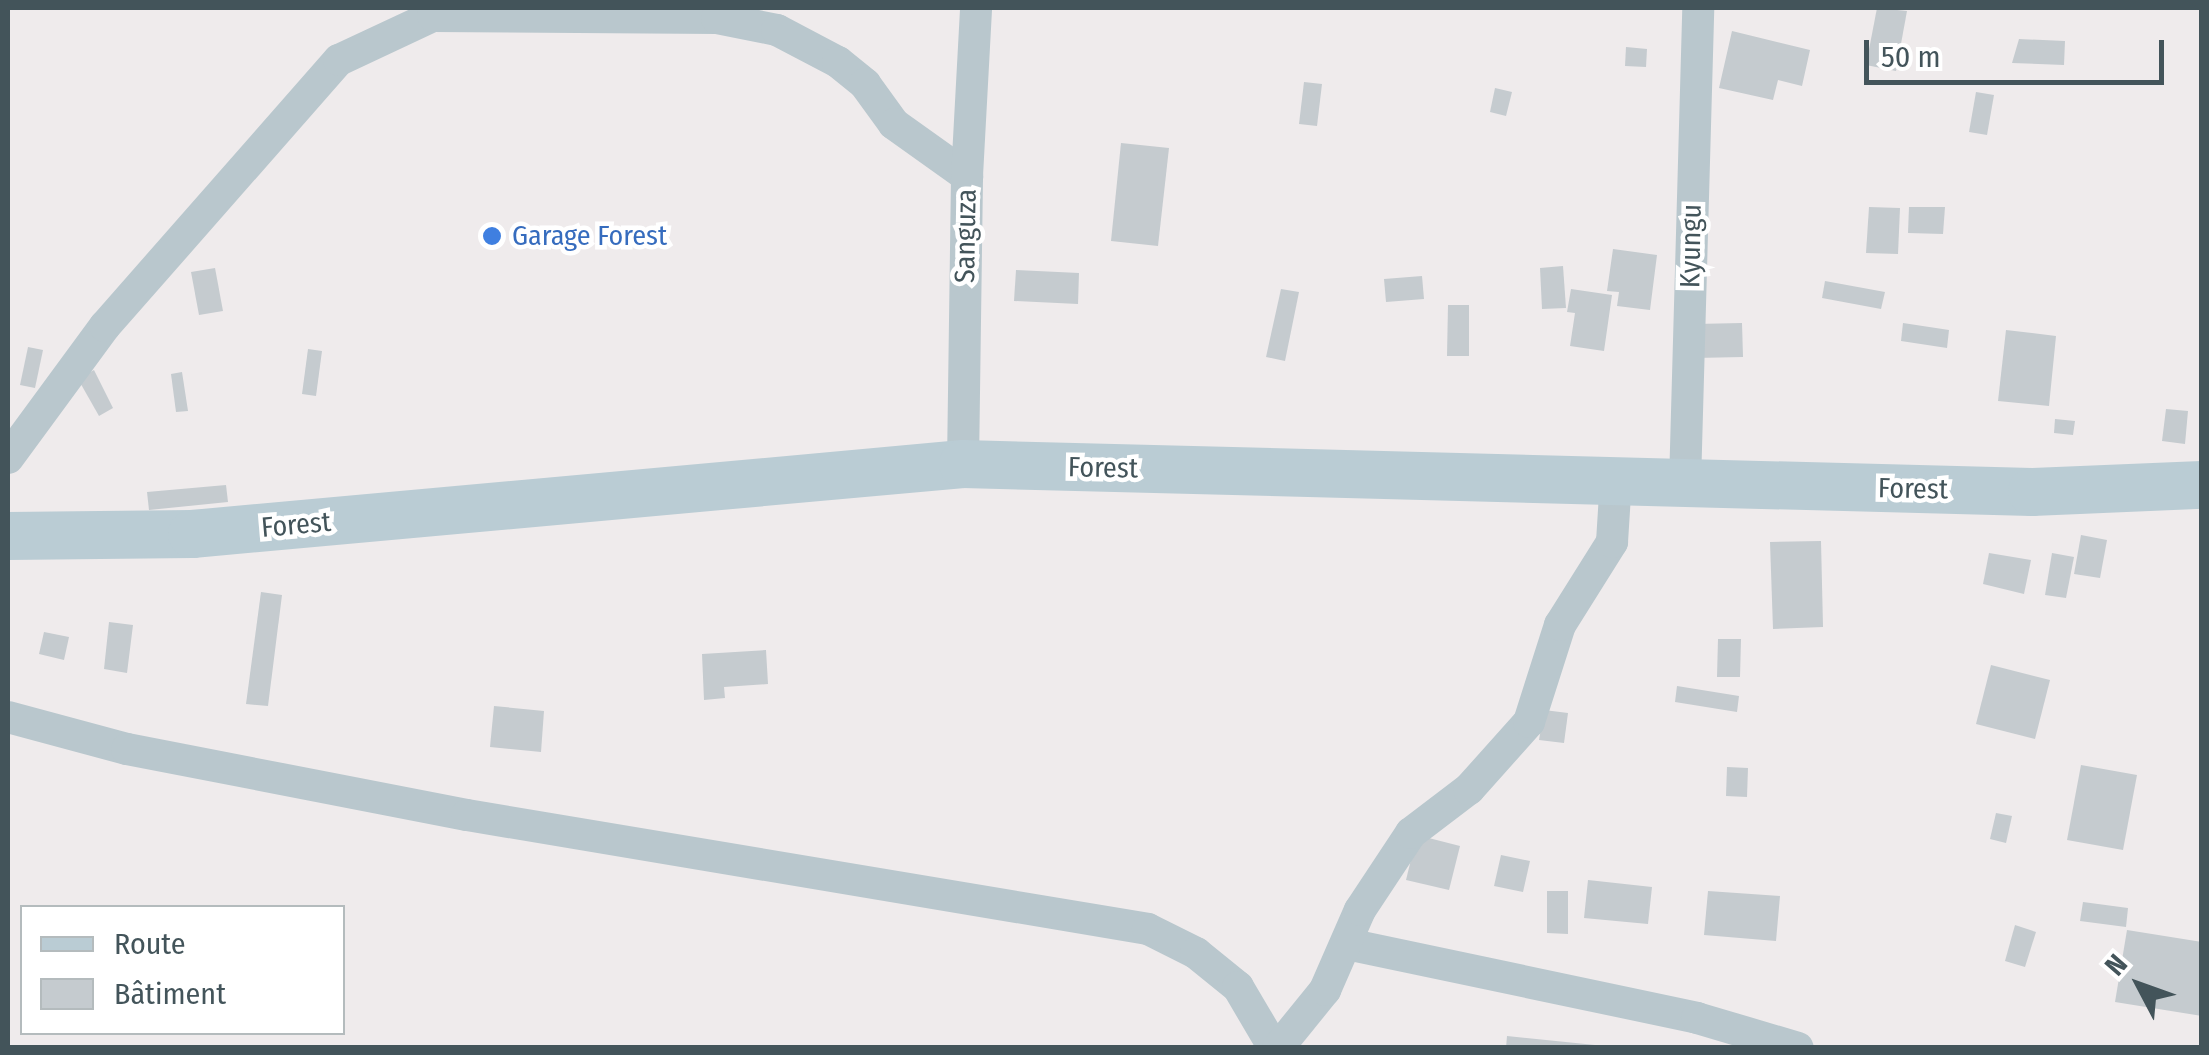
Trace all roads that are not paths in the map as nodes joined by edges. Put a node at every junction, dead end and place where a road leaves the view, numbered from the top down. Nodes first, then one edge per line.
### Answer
1 (976, 8) edge
2 (1698, 8) edge
3 (966, 176) junction
4 (8, 458) edge
5 (963, 464) junction
6 (1616, 479) junction
7 (1684, 484) junction
8 (2202, 485) edge
9 (8, 536) edge
10 (8, 716) edge
11 (1347, 944) junction
12 (1276, 1048) edge
13 (1798, 1048) edge

1 - 3 street, Sanguza
2 - 7 street, Kyungu
3 - 4 street
3 - 5 street, Sanguza
5 - 6 street, Forest
5 - 9 street, Forest
6 - 7 street, Forest
6 - 11 street
7 - 8 street, Forest
10 - 12 street
11 - 12 street
11 - 13 street

